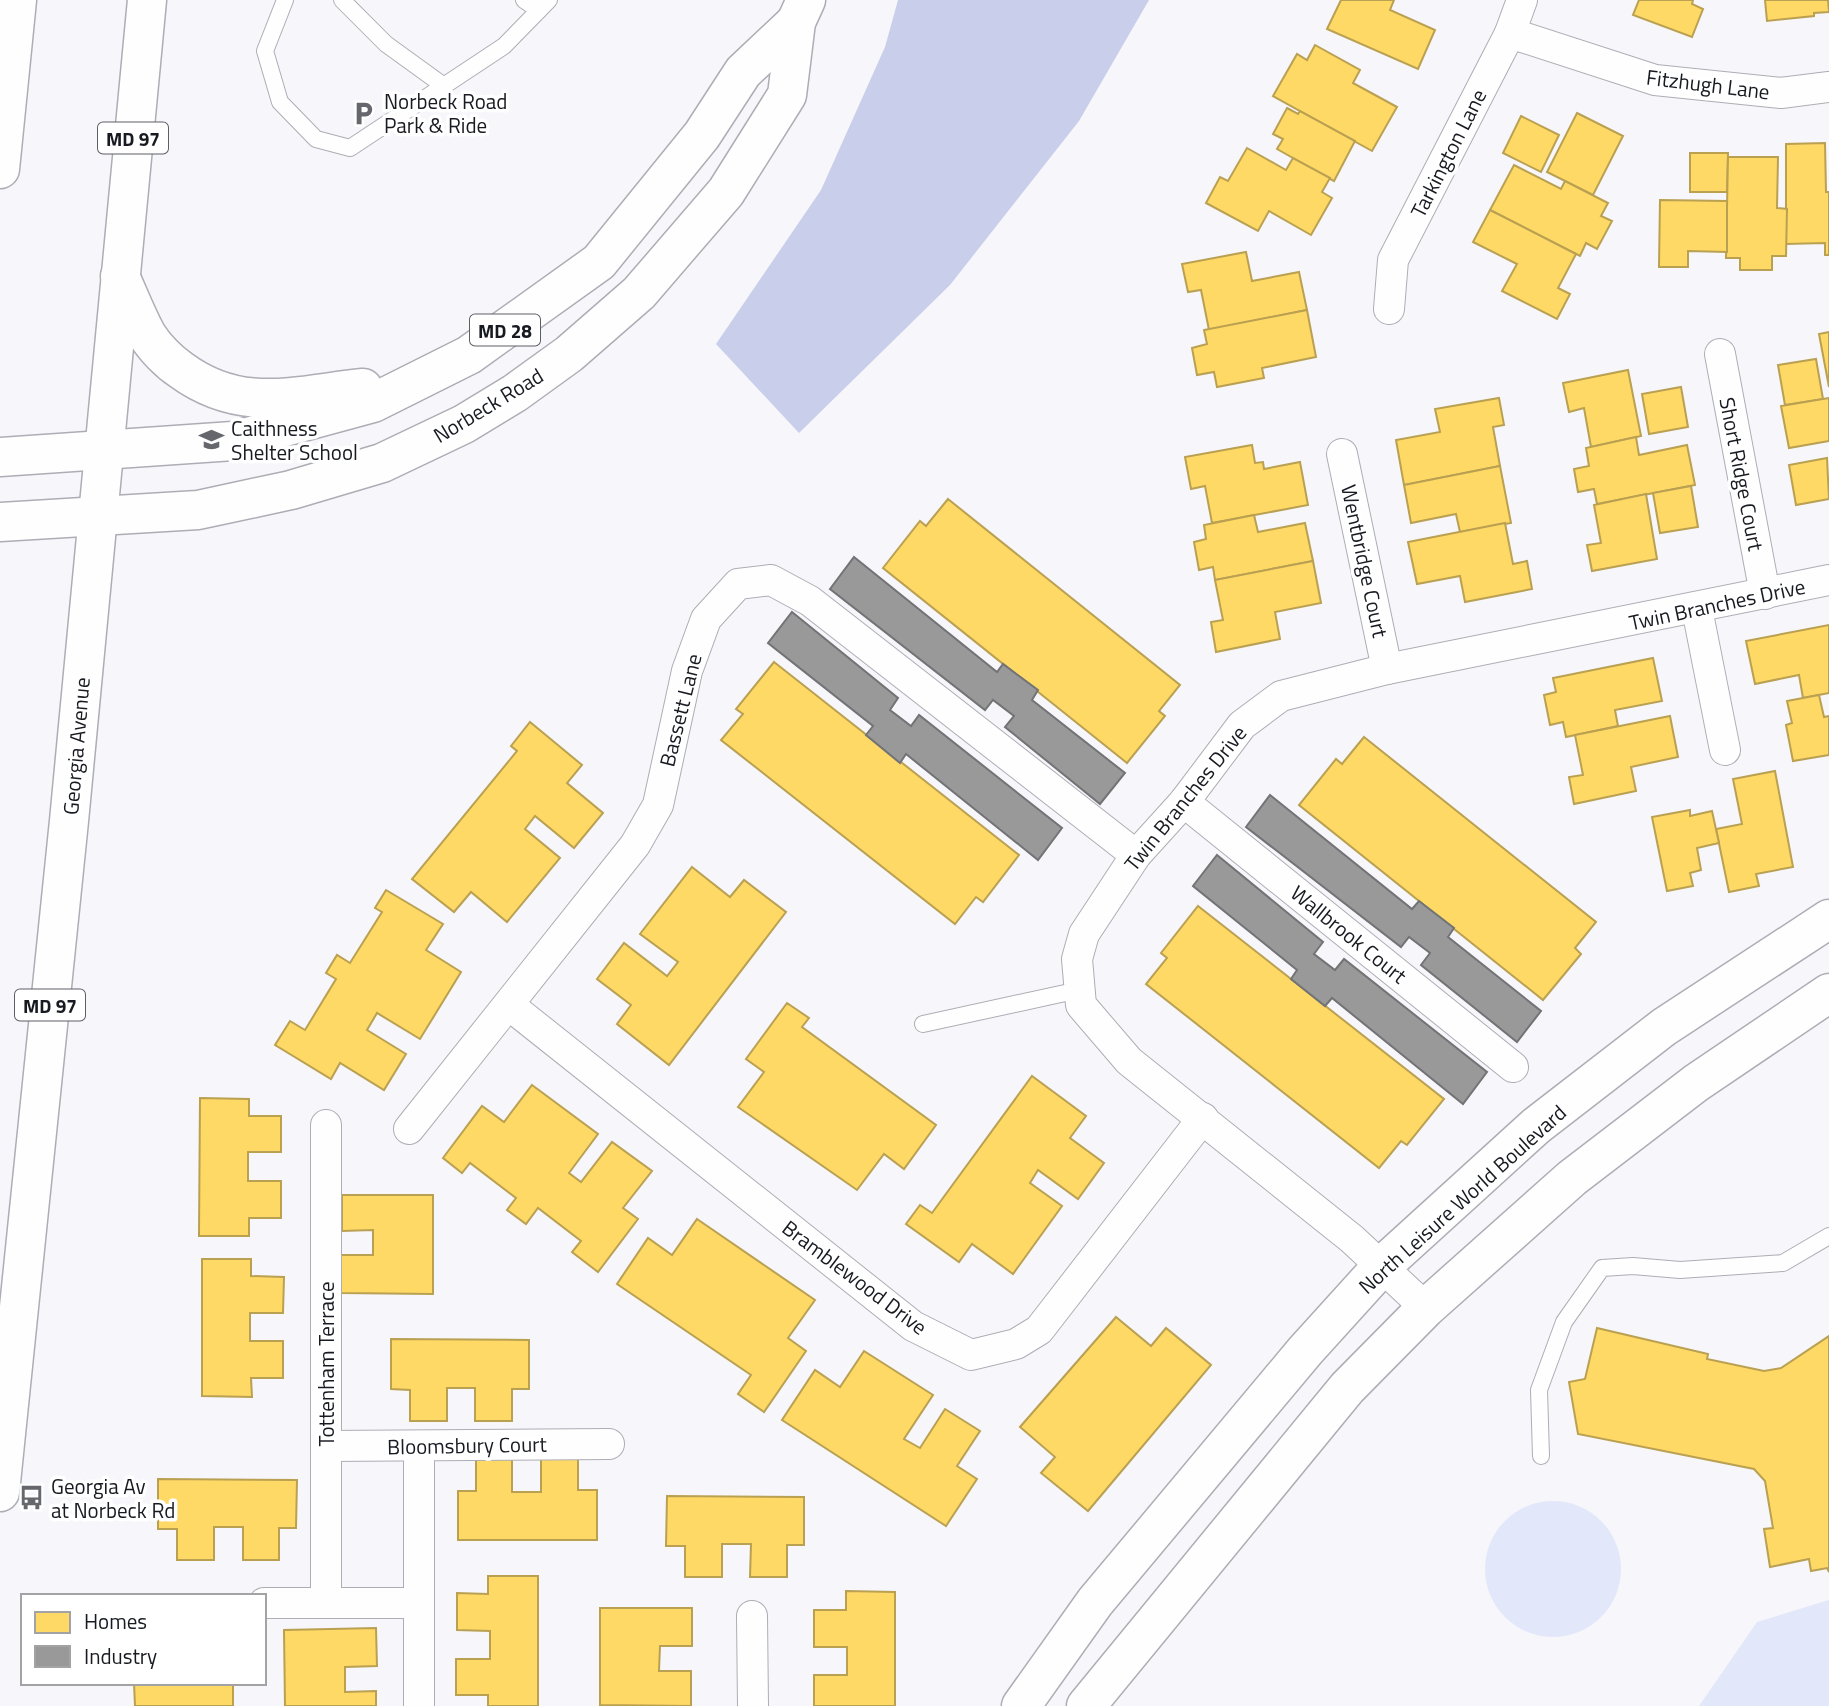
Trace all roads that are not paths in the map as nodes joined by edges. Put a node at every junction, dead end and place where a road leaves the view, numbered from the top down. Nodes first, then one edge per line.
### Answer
1 (17, 0) edge
2 (147, 0) edge
3 (285, 0) edge
4 (342, 0) edge
5 (524, 0) edge
6 (1522, 0) edge
7 (544, 5) edge
8 (801, 11) edge
9 (1510, 33) junction
10 (444, 86) junction
11 (1829, 88) edge
12 (0, 169) edge
13 (120, 275) junction
14 (1389, 309) dead end
15 (1720, 354) dead end
16 (414, 382) junction
17 (102, 451) junction
18 (1342, 454) dead end
19 (0, 457) edge
20 (99, 518) junction
21 (0, 522) edge
22 (1829, 580) edge
23 (1765, 594) junction
24 (1697, 609) junction
25 (1388, 669) junction
26 (1725, 750) dead end
27 (1184, 802) junction
28 (1136, 855) junction
29 (1829, 919) edge
30 (1079, 990) junction
31 (1829, 993) edge
32 (509, 1005) junction
33 (923, 1024) dead end
34 (1513, 1067) dead end
35 (1203, 1118) junction
36 (326, 1125) dead end
37 (409, 1129) dead end
38 (1829, 1236) edge
39 (1382, 1266) junction
40 (1426, 1308) junction
41 (609, 1444) dead end
42 (326, 1446) junction
43 (419, 1446) junction
44 (1541, 1456) dead end
45 (0, 1493) edge
46 (266, 1603) edge
47 (326, 1603) junction
48 (419, 1603) junction
49 (752, 1616) dead end
50 (419, 1706) edge
51 (753, 1706) edge
52 (1021, 1706) edge
53 (1086, 1706) edge

1 - 12 main road
2 - 13 main road, Georgia Avenue / MD 97
3 - 10 lane
4 - 10 lane
5 - 7 lane
6 - 9 street, Tarkington Lane
7 - 10 lane
8 - 16 main road, Norbeck Road / MD 28
8 - 20 main road, Norbeck Road / MD 28
9 - 11 street, Fitzhugh Lane
9 - 14 street, Tarkington Lane
13 - 16 main road
13 - 17 main road, Georgia Avenue / MD 97
15 - 23 street, Short Ridge Court
16 - 17 main road, Norbeck Road / MD 28
17 - 19 main road, Norbeck Road / MD 28
17 - 20 main road, Georgia Avenue / MD 97
18 - 25 street, Wentbridge Court
20 - 21 main road, Norbeck Road / MD 28
20 - 45 main road, Georgia Avenue / MD 97
22 - 23 street, Twin Branches Drive
23 - 24 street, Twin Branches Drive
24 - 25 street, Twin Branches Drive
24 - 26 street
25 - 27 street, Twin Branches Drive
27 - 28 street, Twin Branches Drive
27 - 34 street, Wallbrook Court
28 - 30 street, Twin Branches Drive
28 - 32 street, Bassett Lane
29 - 39 main road, North Leisure World Boulevard
30 - 33 lane
30 - 35 street, Twin Branches Drive
31 - 40 main road
32 - 35 street, Bramblewood Drive
32 - 37 street, Bassett Lane
35 - 39 street, Twin Branches Drive
36 - 42 street, Tottenham Terrace
38 - 44 lane
39 - 40 street, Twin Branches Drive
39 - 52 main road, North Leisure World Boulevard
40 - 53 main road
41 - 43 street, Bloomsbury Court
42 - 43 street, Bloomsbury Court
42 - 47 street, Tottenham Terrace
43 - 48 street
46 - 47 street
47 - 48 street
48 - 50 street
49 - 51 street

